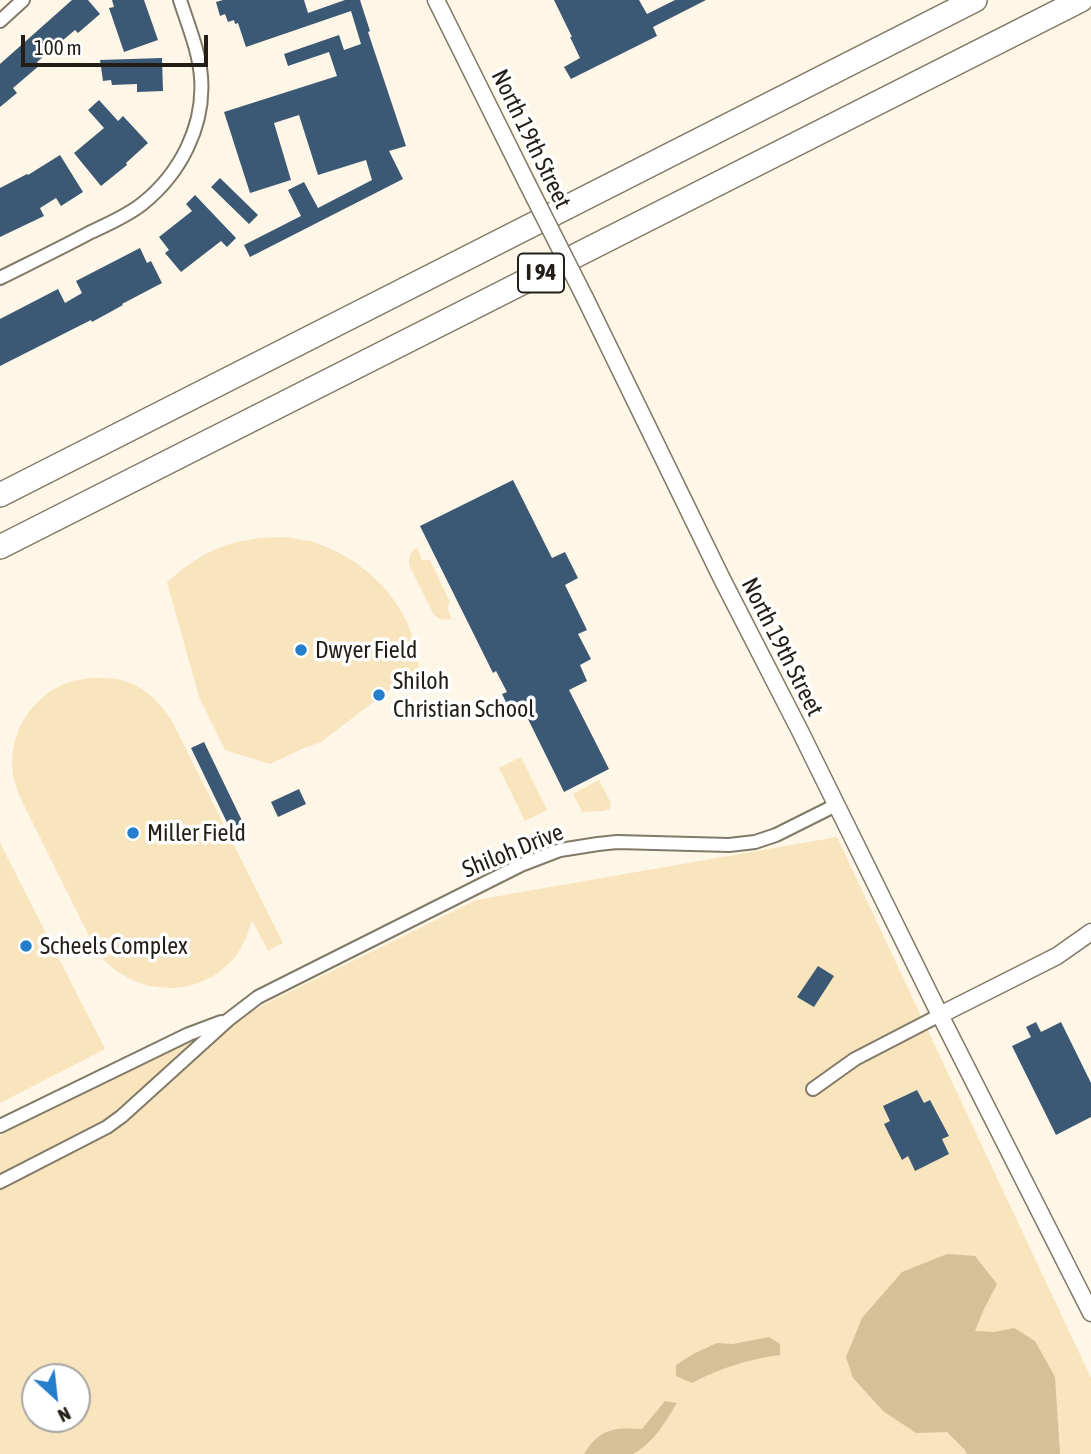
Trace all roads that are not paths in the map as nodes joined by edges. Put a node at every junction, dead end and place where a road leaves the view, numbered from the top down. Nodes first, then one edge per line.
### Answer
1 (23, 0) edge
2 (180, 0) edge
3 (436, 0) edge
4 (975, 0) edge
5 (1081, 0) edge
6 (0, 21) edge
7 (0, 278) edge
8 (0, 495) edge
9 (0, 547) edge
10 (836, 804) junction
11 (1091, 932) edge
12 (940, 1016) junction
13 (228, 1020) junction
14 (813, 1089) dead end
15 (0, 1126) edge
16 (0, 1182) edge
17 (1091, 1313) edge

1 - 6 street
2 - 7 street
3 - 10 street, North 19th Street, bridge
4 - 8 highway, I 94
5 - 9 highway, I 94
10 - 12 street, North 19th Street
10 - 13 street, Shiloh Drive
11 - 12 street
12 - 14 street
12 - 17 street, North 19th Street
13 - 15 street, Shiloh Drive
13 - 16 street, Shiloh Drive

